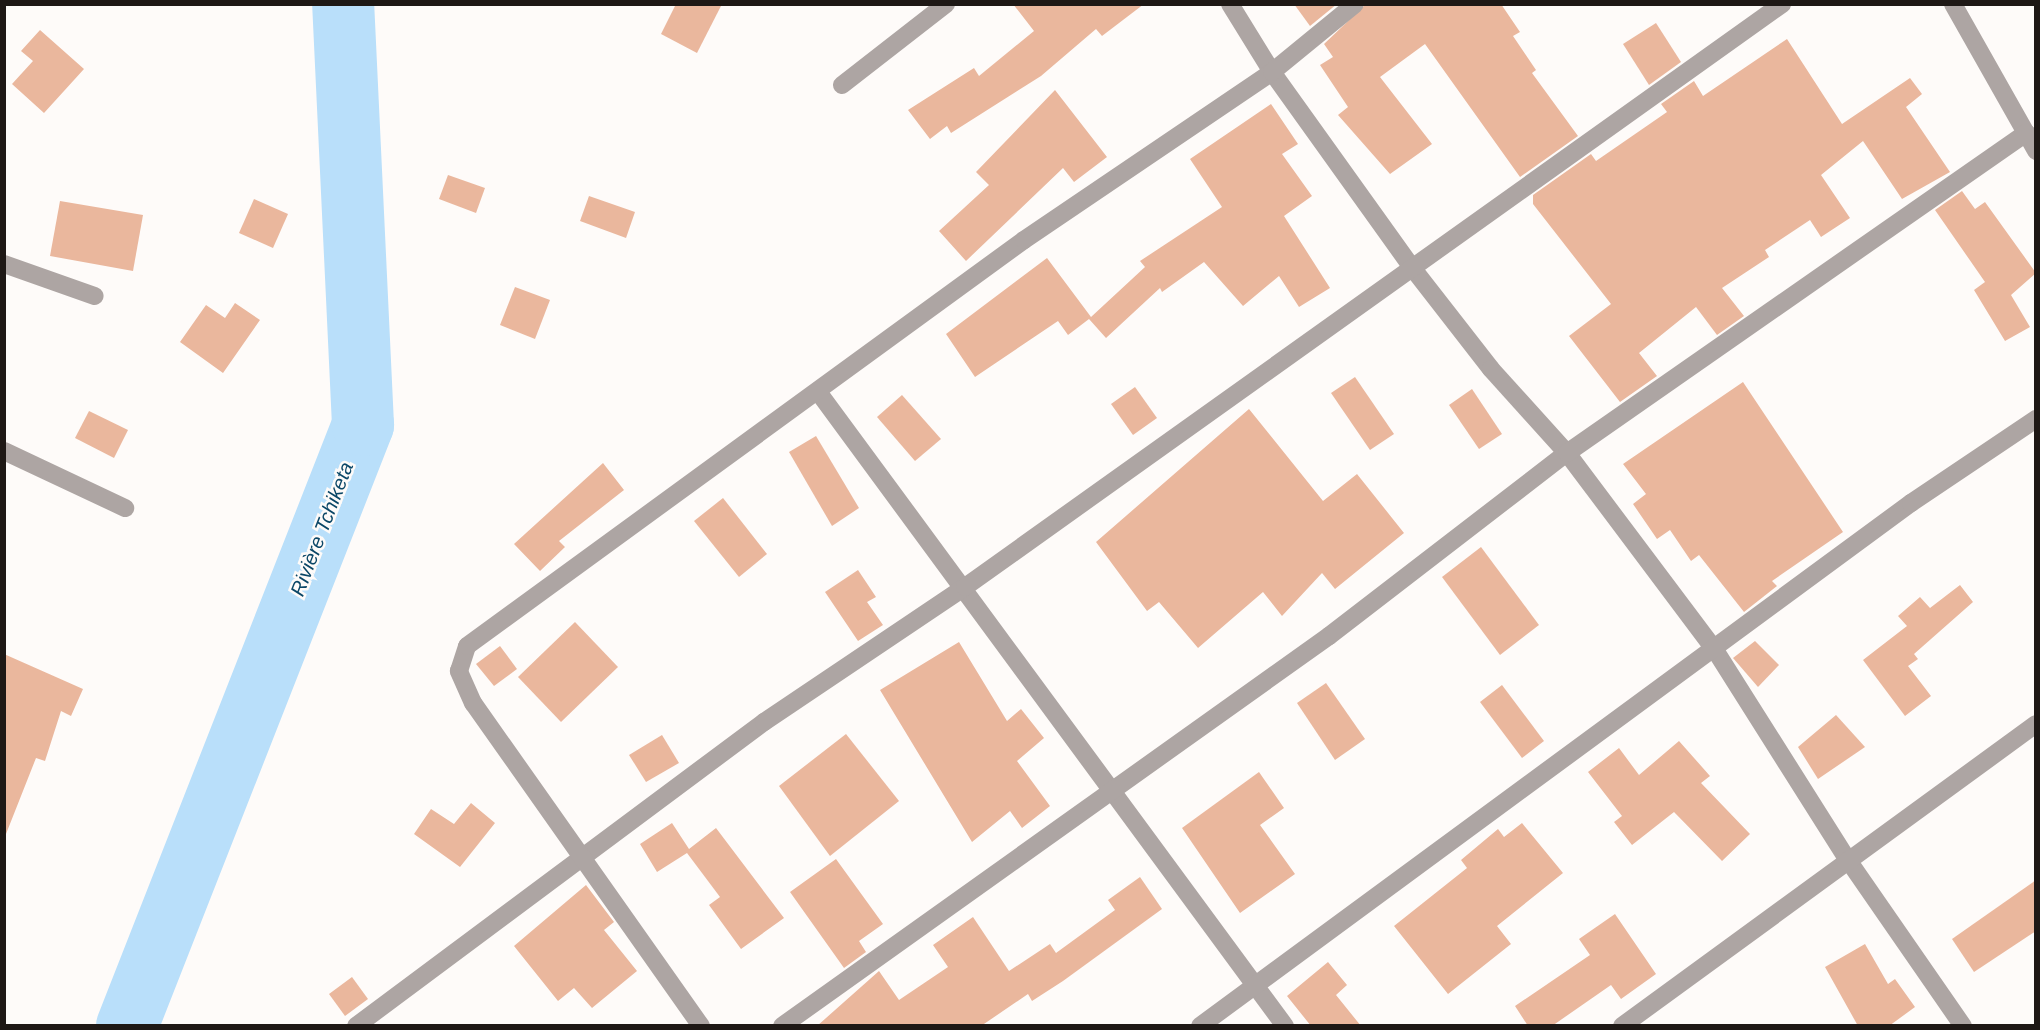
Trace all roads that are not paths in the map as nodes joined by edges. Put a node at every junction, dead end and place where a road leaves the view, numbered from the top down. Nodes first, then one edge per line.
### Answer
1 (945, 4) edge
2 (1230, 4) edge
3 (1355, 4) edge
4 (1782, 4) edge
5 (1953, 4) edge
6 (1272, 72) junction
7 (842, 85) dead end
8 (2026, 133) junction
9 (2036, 151) edge
10 (4, 264) edge
11 (1414, 270) junction
12 (95, 296) dead end
13 (819, 393) junction
14 (2036, 419) edge
15 (4, 451) edge
16 (1567, 453) junction
17 (125, 508) dead end
18 (965, 587) junction
19 (1715, 650) junction
20 (2036, 724) edge
21 (1112, 792) junction
22 (582, 859) junction
23 (1848, 860) junction
24 (1256, 986) junction
25 (356, 1026) edge
26 (701, 1026) edge
27 (782, 1026) edge
28 (1200, 1026) edge
29 (1285, 1026) edge
30 (1622, 1026) edge
31 (1963, 1026) edge

1 - 7 street
2 - 6 street
3 - 6 street
4 - 11 street
5 - 8 street
6 - 11 street
6 - 13 street
8 - 9 street
8 - 16 street
10 - 12 street
11 - 16 street
11 - 18 street
13 - 18 street
13 - 22 street
14 - 19 street
15 - 17 street
16 - 19 street
16 - 21 street
18 - 21 street
18 - 22 street
19 - 23 street
19 - 24 street
20 - 23 street
21 - 24 street
21 - 27 street
22 - 25 street
22 - 26 street
23 - 30 street
23 - 31 street
24 - 28 street
24 - 29 street

